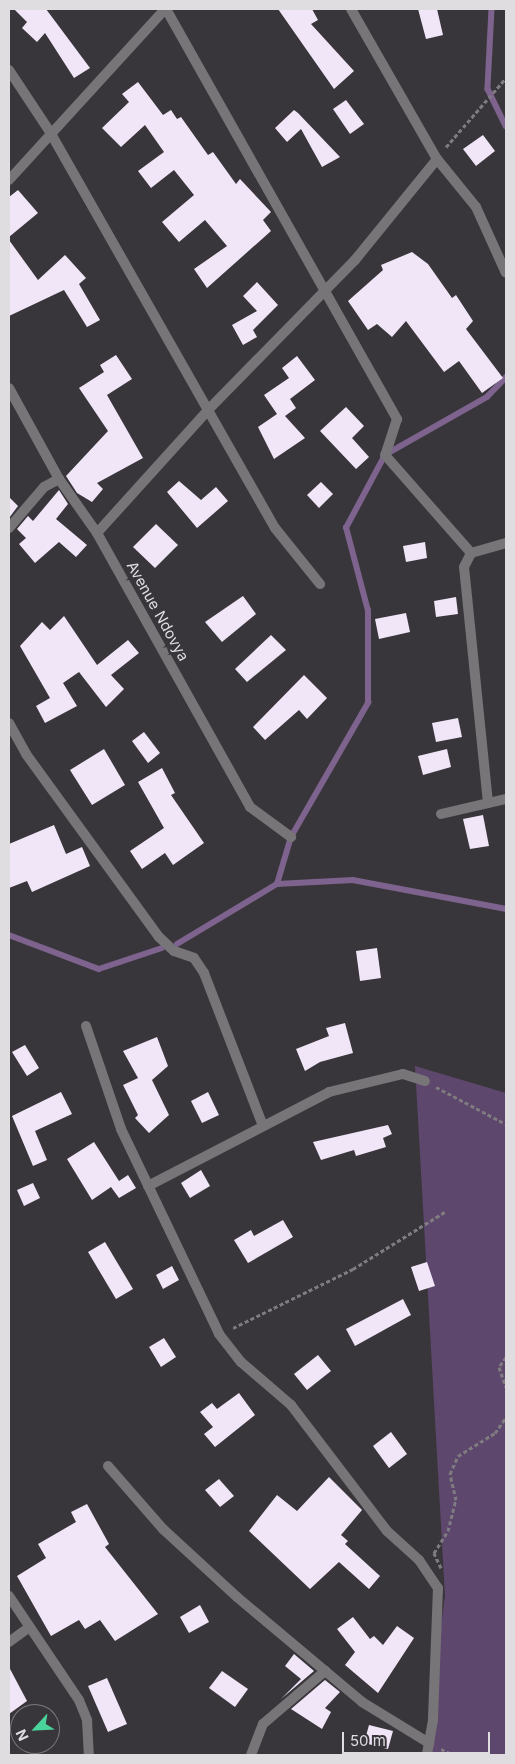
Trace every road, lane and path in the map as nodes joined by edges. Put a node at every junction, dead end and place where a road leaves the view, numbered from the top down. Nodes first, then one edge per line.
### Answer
1 (166, 9) edge
2 (351, 9) edge
3 (9, 70) edge
4 (506, 78) edge
5 (50, 132) junction
6 (437, 159) junction
7 (9, 180) edge
8 (506, 272) edge
9 (327, 291) junction
10 (9, 388) edge
11 (209, 409) junction
12 (59, 479) junction
13 (9, 528) edge
14 (97, 533) junction
15 (506, 543) edge
16 (471, 553) junction
17 (320, 584) dead end
18 (9, 723) edge
19 (506, 799) edge
20 (488, 803) junction
21 (441, 814) dead end
22 (290, 837) dead end
23 (86, 1026) dead end
24 (425, 1081) joint
25 (506, 1124) edge
26 (263, 1126) junction
27 (148, 1186) junction
28 (446, 1211) dead end
29 (219, 1334) junction
30 (506, 1357) edge
31 (506, 1387) edge
32 (506, 1417) edge
33 (108, 1466) dead end
34 (438, 1588) junction
35 (9, 1596) edge
36 (27, 1629) junction
37 (9, 1642) edge
38 (325, 1671) junction
39 (429, 1743) junction
40 (89, 1755) edge
41 (251, 1755) edge
42 (427, 1755) edge

1 - 5 street
1 - 9 street
2 - 6 street
3 - 5 street
4 - 6 path
5 - 7 street
5 - 11 street
6 - 8 street
6 - 9 street
9 - 11 street
9 - 16 street
10 - 12 street, Avenue Ndovya
11 - 14 street
11 - 17 street
12 - 13 street
12 - 14 street, Avenue Ndovya
14 - 22 street, Avenue Ndovya
15 - 16 street
16 - 20 street
18 - 26 street
19 - 20 street
20 - 21 street
23 - 27 street
24 - 25 path
24 - 26 street
26 - 27 street
27 - 29 street
28 - 29 path
29 - 34 street
30 - 31 path
32 - 34 path
33 - 38 street
34 - 39 street
35 - 36 street
36 - 37 street
36 - 40 street
38 - 39 street
38 - 41 street
39 - 42 street

